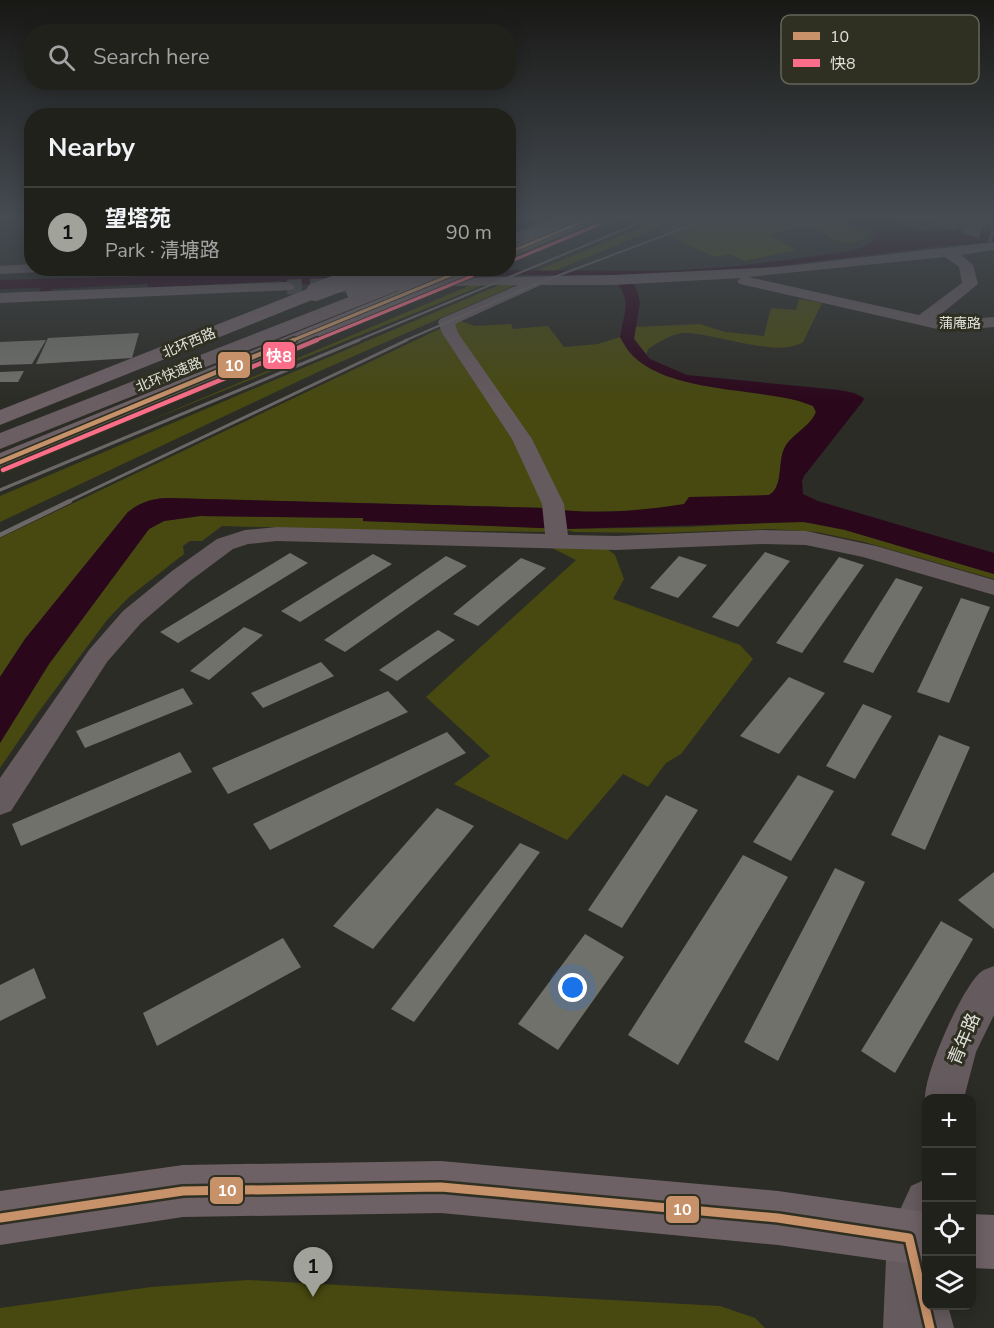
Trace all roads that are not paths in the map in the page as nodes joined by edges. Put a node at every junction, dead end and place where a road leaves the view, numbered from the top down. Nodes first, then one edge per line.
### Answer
1 (353, 278) edge
2 (400, 278) edge
3 (402, 278) edge
4 (403, 278) edge
5 (508, 278) edge
6 (642, 278) edge
7 (747, 278) edge
8 (969, 278) edge
9 (544, 280) junction
10 (287, 287) tunnel mouth
11 (0, 298) edge
12 (354, 315) junction
13 (922, 321) junction
14 (994, 322) edge
15 (0, 418) edge
16 (0, 429) edge
17 (0, 442) edge
18 (0, 453) edge
19 (0, 462) edge
20 (556, 527) junction
21 (994, 588) edge
22 (0, 803) edge
23 (994, 984) edge
24 (945, 1094) edge
25 (0, 1218) edge
26 (921, 1226) edge
27 (976, 1241) edge
28 (994, 1242) edge
29 (907, 1328) edge
30 (930, 1328) edge

1 - 15 main road, 北环西路, bridge
2 - 16 highway, 北环快速路, bridge
3 - 17 highway, 北环快速路
4 - 12 main road
5 - 9 street
6 - 9 street
7 - 13 street, 蒲庵路
8 - 13 street
9 - 20 street
10 - 11 street
12 - 18 main road
12 - 19 main road
13 - 14 street, 蒲庵路
20 - 21 street
20 - 22 street
23 - 24 street, 青年路
25 - 26 main road
26 - 29 street
26 - 30 street
27 - 28 main road

